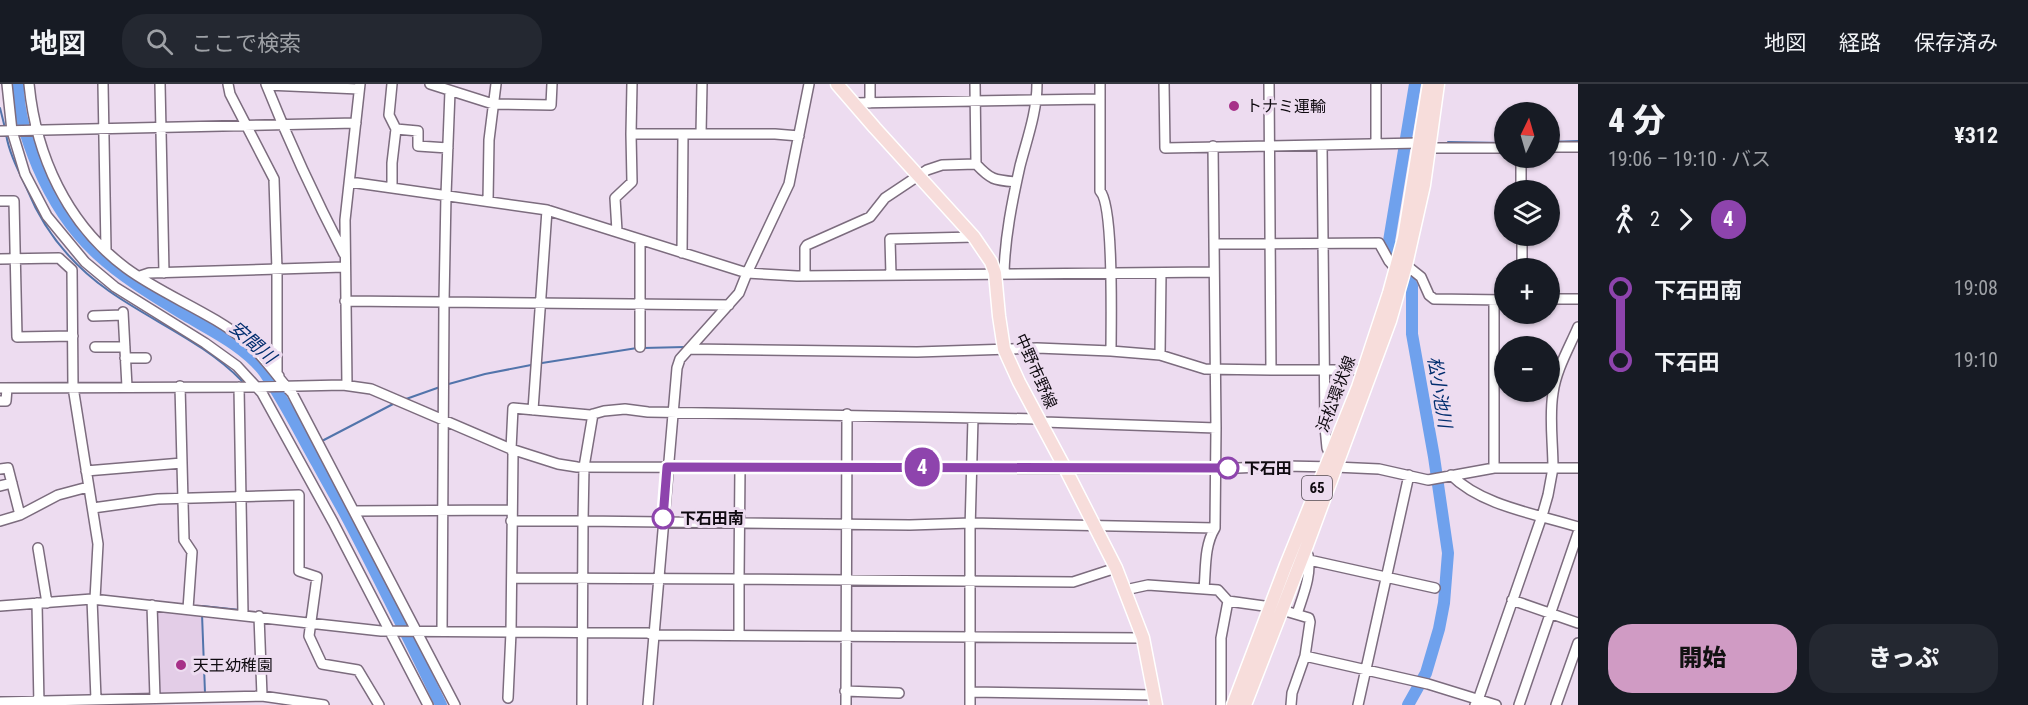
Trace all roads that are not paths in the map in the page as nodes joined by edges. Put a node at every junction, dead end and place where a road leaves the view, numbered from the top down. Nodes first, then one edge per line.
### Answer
1 (7, 84) edge
2 (29, 84) edge
3 (103, 84) edge
4 (160, 84) edge
5 (228, 84) edge
6 (267, 84) edge
7 (392, 84) edge
8 (430, 84) edge
9 (496, 84) edge
10 (552, 84) edge
11 (632, 84) edge
12 (702, 84) edge
13 (809, 84) edge
14 (837, 84) edge
15 (870, 84) edge
16 (975, 84) edge
17 (1037, 84) edge
18 (1100, 84) edge
19 (1164, 84) edge
20 (1269, 84) edge
21 (1376, 84) edge
22 (1429, 84) edge
23 (1438, 84) edge
24 (307, 85) edge
25 (359, 86) edge
26 (447, 88) edge
27 (1100, 99) junction
28 (1037, 101) junction
29 (870, 103) junction
30 (976, 103) junction
31 (492, 104) junction
32 (854, 104) junction
33 (356, 123) junction
34 (281, 124) junction
35 (246, 125) junction
36 (161, 127) junction
37 (104, 129) junction
38 (396, 129) junction
39 (37, 130) junction
40 (7, 131) edge
41 (631, 134) junction
42 (683, 134) junction
43 (701, 134) junction
44 (799, 136) junction
45 (1376, 144) junction
46 (1322, 145) junction
47 (1421, 145) junction
48 (1213, 146) junction
49 (1269, 146) junction
50 (1560, 147) edge
51 (1578, 147) edge
52 (448, 148) junction
53 (1494, 148) edge
54 (976, 164) junction
55 (918, 177) junction
56 (350, 182) junction
57 (1017, 182) junction
58 (392, 187) junction
59 (446, 195) junction
60 (0, 201) edge
61 (488, 201) junction
62 (547, 210) junction
63 (617, 231) junction
64 (974, 237) junction
65 (640, 240) junction
66 (1214, 244) junction
67 (1271, 244) junction
68 (1324, 244) junction
69 (106, 249) junction
70 (682, 252) junction
71 (344, 255) junction
72 (16, 258) junction
73 (0, 259) edge
74 (344, 267) junction
75 (277, 270) junction
76 (1401, 271) junction
77 (1110, 272) junction
78 (1214, 272) junction
79 (164, 273) junction
80 (747, 273) junction
81 (1000, 273) junction
82 (1161, 273) junction
83 (891, 275) junction
84 (140, 276) junction
85 (805, 276) junction
86 (1560, 299) edge
87 (1578, 299) edge
88 (1494, 300) edge
89 (345, 301) junction
90 (444, 302) junction
91 (542, 304) junction
92 (639, 304) junction
93 (729, 304) junction
94 (93, 316) dead end
95 (1494, 324) edge
96 (1578, 327) edge
97 (73, 336) junction
98 (95, 347) dead end
99 (124, 347) junction
100 (640, 347) dead end
101 (689, 349) junction
102 (1005, 349) junction
103 (1111, 351) junction
104 (1160, 355) junction
105 (125, 358) junction
106 (146, 358) dead end
107 (1325, 369) junction
108 (1215, 370) junction
109 (1271, 370) junction
110 (1363, 370) junction
111 (347, 385) junction
112 (180, 386) junction
113 (285, 386) junction
114 (73, 387) junction
115 (127, 387) junction
116 (239, 387) junction
117 (255, 387) junction
118 (3, 388) edge
119 (0, 401) edge
120 (533, 410) junction
121 (672, 412) junction
122 (593, 414) junction
123 (847, 414) junction
124 (973, 418) junction
125 (443, 419) junction
126 (1038, 419) junction
127 (1216, 428) junction
128 (511, 449) junction
129 (1330, 454) junction
130 (182, 463) junction
131 (667, 467) junction
132 (740, 467) junction
133 (972, 467) junction
134 (1330, 467) junction
135 (584, 468) junction
136 (848, 468) junction
137 (1065, 468) junction
138 (1494, 468) junction
139 (1553, 468) junction
140 (1578, 468) edge
141 (0, 469) edge
142 (1215, 469) junction
143 (86, 471) junction
144 (1409, 475) junction
145 (1447, 476) junction
146 (12, 483) junction
147 (0, 486) edge
148 (88, 487) junction
149 (241, 497) junction
150 (183, 498) junction
151 (93, 508) junction
152 (442, 510) junction
153 (511, 510) junction
154 (354, 511) junction
155 (20, 514) junction
156 (1542, 516) junction
157 (0, 521) edge
158 (511, 521) junction
159 (583, 521) junction
160 (662, 522) junction
161 (739, 524) junction
162 (847, 524) junction
163 (971, 524) junction
164 (1095, 525) junction
165 (1578, 527) edge
166 (1215, 528) junction
167 (1578, 533) edge
168 (38, 548) dead end
169 (1308, 554) junction
170 (1116, 568) junction
171 (512, 578) junction
172 (583, 578) junction
173 (658, 578) junction
174 (1386, 578) junction
175 (739, 579) junction
176 (846, 580) junction
177 (970, 581) junction
178 (1435, 588) dead end
179 (1204, 589) junction
180 (1125, 590) junction
181 (94, 599) junction
182 (1512, 600) junction
183 (1228, 601) junction
184 (37, 603) junction
185 (48, 603) junction
186 (152, 605) junction
187 (0, 606) edge
188 (188, 609) junction
189 (1276, 609) junction
190 (1297, 614) junction
191 (1551, 614) junction
192 (243, 615) junction
193 (259, 616) junction
194 (311, 622) junction
195 (1578, 622) edge
196 (390, 631) junction
197 (442, 631) junction
198 (417, 632) junction
199 (511, 632) junction
200 (582, 633) junction
201 (653, 635) junction
202 (739, 635) junction
203 (846, 636) junction
204 (971, 637) junction
205 (1143, 638) junction
206 (1578, 643) edge
207 (1305, 656) junction
208 (1366, 670) junction
209 (846, 691) junction
210 (970, 692) junction
211 (899, 693) dead end
212 (262, 696) junction
213 (155, 698) junction
214 (508, 698) dead end
215 (1155, 700) edge
216 (98, 701) edge
217 (210, 701) edge
218 (0, 702) edge
219 (39, 703) edge
220 (1476, 703) edge
221 (324, 705) edge
222 (379, 705) edge
223 (428, 705) edge
224 (455, 705) edge
225 (582, 705) edge
226 (648, 705) edge
227 (846, 705) edge
228 (970, 705) edge
229 (1221, 705) edge
230 (1233, 705) edge
231 (1245, 705) edge
232 (1291, 705) edge
233 (1358, 705) edge
234 (1496, 705) edge
235 (1519, 705) edge
236 (1557, 705) edge

1 - 40 street
2 - 39 street
3 - 37 street
4 - 36 street
5 - 35 street
6 - 24 street
6 - 34 street
7 - 38 street
8 - 26 street
9 - 31 street
10 - 31 street
11 - 41 street
12 - 43 street
13 - 44 street
14 - 32 main road, 中野市野線
15 - 29 street
16 - 30 street
17 - 28 street
18 - 27 street
19 - 48 street
20 - 49 street
21 - 45 street
22 - 47 main road, 浜松環状線 / 65
23 - 47 main road, 浜松環状線 / 65
24 - 25 street
25 - 33 street
26 - 31 street
26 - 52 street
27 - 28 street
27 - 77 street
28 - 30 street
28 - 57 street
29 - 30 street
29 - 32 street
30 - 54 street
31 - 61 street
32 - 55 main road, 中野市野線
33 - 34 street
33 - 56 street
34 - 35 street
34 - 71 street
35 - 36 street
35 - 75 street
36 - 37 street
36 - 79 street
37 - 39 street
37 - 69 street
38 - 52 street
38 - 58 street
39 - 40 street
39 - 69 street
40 - 117 street
41 - 42 street
41 - 63 street
42 - 43 street
42 - 70 street
43 - 44 street
44 - 80 street
45 - 46 street
45 - 47 street
46 - 49 street
46 - 68 street
47 - 53 street
47 - 76 main road, 浜松環状線 / 65
47 - 76 main road, 浜松環状線 / 65
48 - 49 street
48 - 66 street
49 - 67 street
50 - 51 street
52 - 59 street
54 - 55 street
54 - 57 street
55 - 64 main road, 中野市野線
55 - 85 street
56 - 58 street
56 - 71 street
57 - 81 street
58 - 59 street
59 - 61 street
59 - 90 street
60 - 72 street
61 - 62 street
62 - 63 street
62 - 91 street
63 - 65 street
64 - 81 main road, 中野市野線
64 - 83 street
65 - 70 street
65 - 92 street
66 - 67 street
66 - 78 street
67 - 68 street
67 - 109 street
68 - 76 street
68 - 107 street
69 - 84 street
70 - 80 street
71 - 74 street
72 - 73 street
72 - 97 street
72 - 97 street
74 - 75 street
74 - 89 street
75 - 79 street
75 - 113 street
76 - 88 street
76 - 110 main road, 浜松環状線 / 65
76 - 134 main road, 浜松環状線 / 65
77 - 81 street
77 - 82 street
77 - 103 street
78 - 82 street
78 - 108 street
79 - 84 street
80 - 85 street
80 - 93 street
81 - 83 street
81 - 102 main road, 中野市野線
82 - 104 street
83 - 85 street
84 - 113 street
86 - 87 street
89 - 90 street
89 - 111 street
90 - 91 street
90 - 125 street
91 - 92 street
91 - 120 street
92 - 93 street
92 - 100 street
93 - 101 street
94 - 99 street
95 - 138 street
96 - 139 street
97 - 114 street
98 - 99 street
99 - 105 street
101 - 102 street
101 - 121 street
102 - 103 street
102 - 126 main road, 中野市野線
103 - 104 street
104 - 108 street
105 - 106 street
105 - 115 street
107 - 109 street
107 - 110 street
107 - 129 street
108 - 109 street
108 - 127 street
110 - 129 main road, 浜松環状線 / 65
111 - 113 street
111 - 125 street
112 - 115 street
112 - 116 street
112 - 130 street
113 - 117 street
113 - 154 street
114 - 115 street
114 - 118 street
114 - 143 street
116 - 117 street
116 - 149 street
117 - 196 street
118 - 119 street
120 - 122 street
120 - 128 street
121 - 122 street
121 - 123 street
121 - 131 street
122 - 135 street
123 - 124 street
123 - 136 street
124 - 126 street
124 - 133 street
125 - 128 street
125 - 152 street
126 - 127 street
126 - 137 main road, 中野市野線
127 - 142 street
128 - 135 street
128 - 153 street
129 - 134 main road, 浜松環状線 / 65
130 - 143 street
130 - 150 street
131 - 132 street
131 - 135 street
131 - 160 street
132 - 136 street
132 - 161 street
133 - 136 street
133 - 137 street
133 - 163 street
134 - 142 street
134 - 144 street
134 - 169 main road, 浜松環状線 / 65
134 - 189 main road, 浜松環状線 / 65
135 - 159 street
136 - 162 street
137 - 142 street
137 - 164 main road, 中野市野線
138 - 139 street
138 - 145 street
139 - 140 street
139 - 156 street
141 - 146 street
142 - 166 street
143 - 148 street
144 - 145 street
144 - 174 street
145 - 156 street
146 - 147 street
146 - 155 street
148 - 151 street
148 - 155 street
149 - 150 street
149 - 192 street
149 - 194 street
150 - 151 street
150 - 188 street
151 - 181 street
152 - 153 street
152 - 154 street
152 - 197 street
153 - 158 street
154 - 198 street
155 - 157 street
156 - 165 street
156 - 182 street
158 - 159 street
158 - 171 street
159 - 160 street
159 - 172 street
160 - 161 street
160 - 173 street
161 - 162 street
161 - 175 street
162 - 163 street
162 - 176 street
163 - 164 street
163 - 177 street
164 - 166 street
164 - 170 main road, 中野市野線
166 - 179 street
167 - 191 street
168 - 185 street
169 - 174 street
169 - 189 main road, 浜松環状線 / 65
169 - 190 street
170 - 177 street
170 - 180 main road, 中野市野線
171 - 172 street
171 - 199 street
172 - 173 street
172 - 200 street
173 - 175 street
173 - 201 street
174 - 178 street
174 - 208 street
175 - 176 street
175 - 202 street
176 - 177 street
176 - 203 street
177 - 204 street
179 - 180 street
179 - 183 street
180 - 205 main road, 中野市野線
181 - 185 street
181 - 186 street
181 - 216 street
182 - 191 street
182 - 220 street
183 - 189 street
183 - 229 street
184 - 185 street
184 - 187 street
184 - 219 street
186 - 188 street
186 - 213 street
188 - 192 street
189 - 190 street
189 - 230 main road, 浜松環状線 / 65
189 - 231 main road, 浜松環状線 / 65
190 - 207 street
191 - 195 street
191 - 235 street
192 - 193 street
193 - 194 street
193 - 212 street
194 - 196 street
194 - 222 street
196 - 198 street
196 - 223 street
197 - 198 street
197 - 199 street
198 - 224 street
199 - 200 street
199 - 214 street
200 - 201 street
200 - 225 street
201 - 202 street
201 - 226 street
202 - 203 street
203 - 204 street
203 - 209 street
204 - 205 street
204 - 210 street
205 - 215 main road, 中野市野線
206 - 236 street
207 - 208 street
207 - 232 street
208 - 220 street
208 - 233 street
209 - 211 street
209 - 227 street
210 - 215 street
210 - 228 street
212 - 217 street
212 - 221 street
213 - 216 street
213 - 217 street
216 - 219 street
218 - 219 street
220 - 234 street

